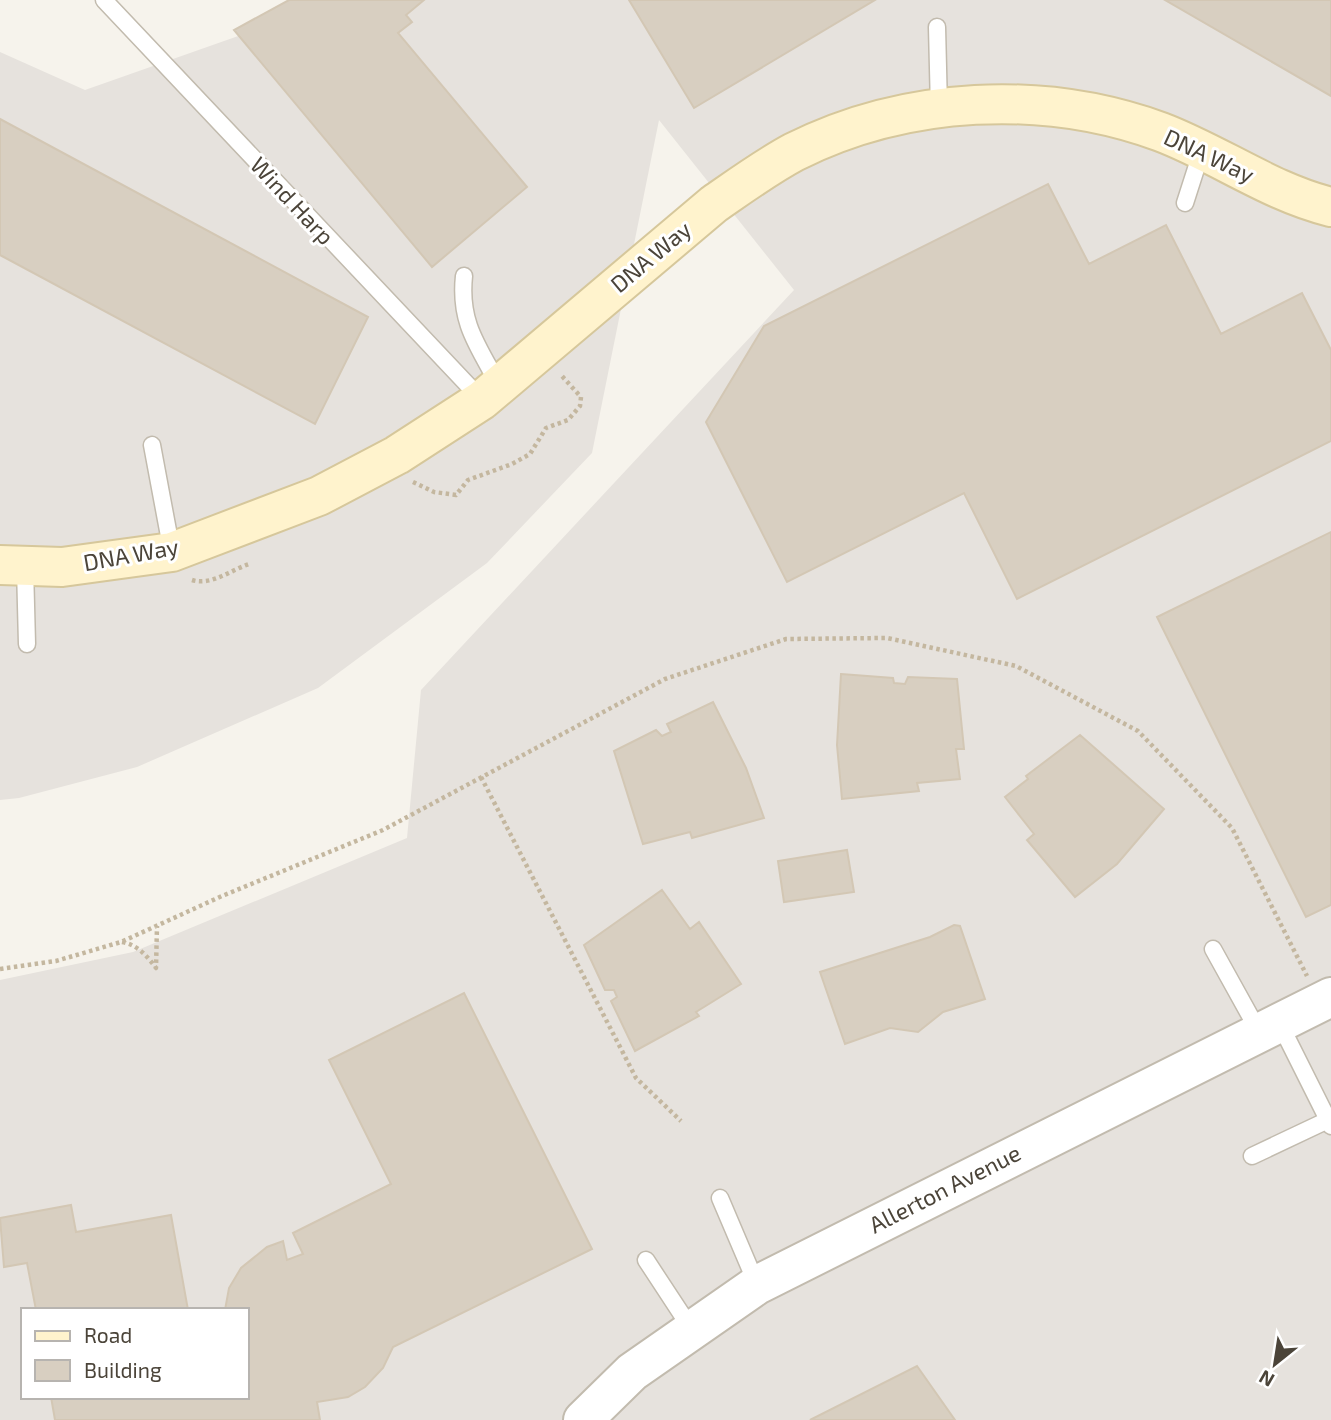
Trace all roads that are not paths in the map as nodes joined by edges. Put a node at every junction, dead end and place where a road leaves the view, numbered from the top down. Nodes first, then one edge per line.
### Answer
1 (105, 0) edge
2 (937, 27) dead end
3 (939, 109) junction
4 (1202, 150) junction
5 (1185, 203) dead end
6 (1331, 207) edge
7 (464, 276) dead end
8 (490, 393) junction
9 (152, 445) dead end
10 (172, 552) junction
11 (12, 566) edge
12 (27, 644) dead end
13 (1213, 949) dead end
14 (1326, 1000) edge
15 (1269, 1027) junction
16 (1330, 1123) edge
17 (1252, 1157) dead end
18 (720, 1198) dead end
19 (646, 1259) dead end
20 (757, 1285) junction
21 (694, 1332) junction
22 (583, 1420) edge

1 - 8 lane, Wind Harp
2 - 3 lane
3 - 4 main road, DNA Way
3 - 8 main road, DNA Way
4 - 5 lane
4 - 6 main road, DNA Way
7 - 8 lane
8 - 10 main road, DNA Way
9 - 10 lane
10 - 11 main road, DNA Way
11 - 12 lane
13 - 15 lane
14 - 15 street, Allerton Avenue
15 - 16 lane
15 - 20 street, Allerton Avenue
16 - 17 lane
18 - 20 lane
19 - 21 lane
20 - 21 street, Allerton Avenue
21 - 22 street, Allerton Avenue

